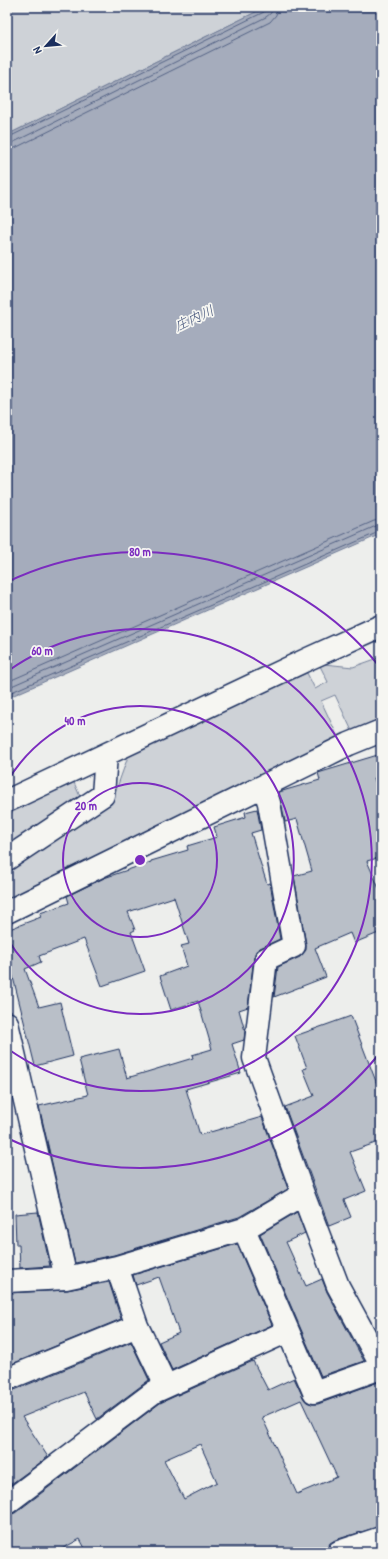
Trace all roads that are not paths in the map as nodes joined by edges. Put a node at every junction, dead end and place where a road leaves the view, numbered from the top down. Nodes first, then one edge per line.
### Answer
1 (381, 626) edge
2 (347, 642) junction
3 (381, 643) edge
4 (381, 731) edge
5 (106, 755) junction
6 (264, 787) junction
7 (7, 802) edge
8 (7, 859) edge
9 (7, 912) edge
10 (7, 1023) edge
11 (303, 1194) junction
12 (244, 1229) junction
13 (117, 1267) junction
14 (66, 1278) junction
15 (7, 1280) edge
16 (137, 1326) junction
17 (288, 1331) junction
18 (381, 1366) edge
19 (7, 1379) edge
20 (166, 1386) junction
21 (7, 1503) edge
22 (381, 1538) edge
23 (339, 1552) edge

1 - 2 street
2 - 3 street
2 - 5 street
4 - 6 street
5 - 7 street
5 - 8 street
6 - 9 street
6 - 11 street
10 - 14 street
11 - 12 street
11 - 18 street
12 - 13 street
12 - 17 street
13 - 14 street
13 - 16 street
14 - 15 street
16 - 19 street
16 - 20 street
17 - 18 street
17 - 20 street
20 - 21 street
22 - 23 street

